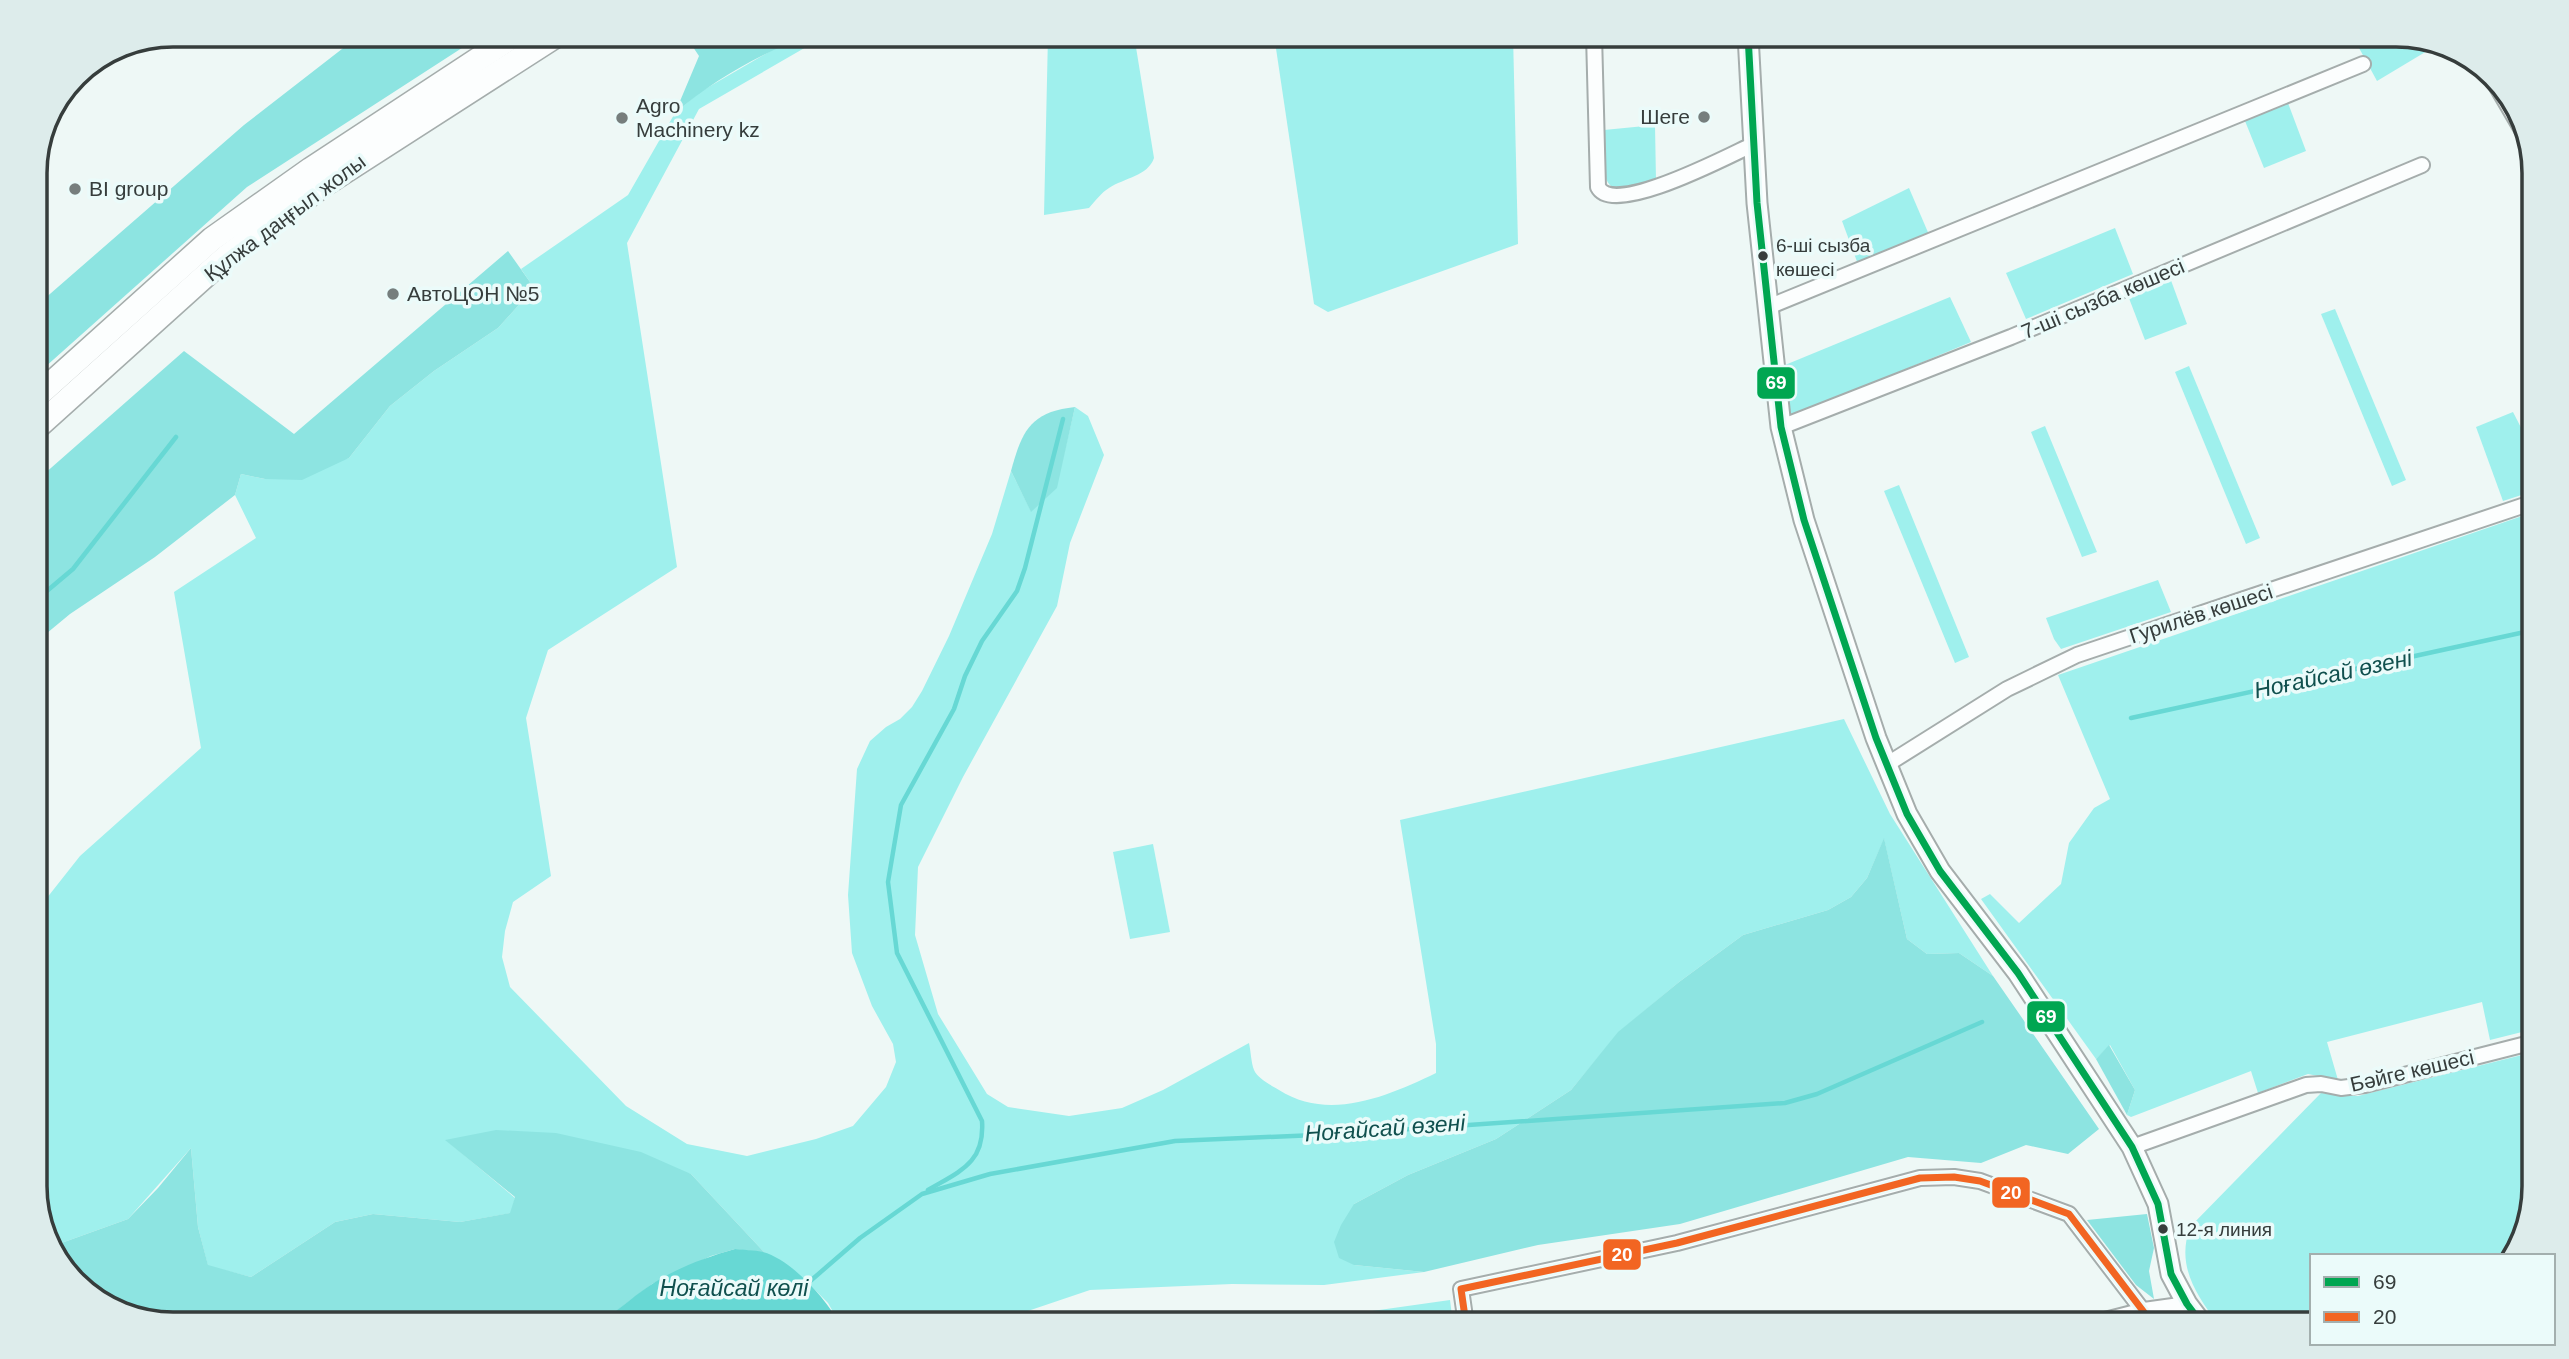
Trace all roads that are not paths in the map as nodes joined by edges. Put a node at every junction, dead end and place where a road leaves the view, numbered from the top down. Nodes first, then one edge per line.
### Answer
1 (1594, 47) edge
2 (1748, 47) edge
3 (495, 48) edge
4 (537, 48) edge
5 (2363, 64) dead end
6 (1752, 145) junction
7 (2422, 165) dead end
8 (1768, 307) junction
9 (48, 386) edge
10 (48, 417) edge
11 (1781, 428) junction
12 (2521, 506) edge
13 (1886, 765) junction
14 (2522, 1045) edge
15 (2132, 1147) junction
16 (2187, 1304) junction
17 (2144, 1310) junction
18 (1464, 1312) edge
19 (2136, 1312) edge
20 (2193, 1312) edge

1 - 6 street
2 - 6 street
3 - 9 main road, Құлжа даңғыл жолы
4 - 10 main road, Құлжа даңғыл жолы
5 - 8 street
6 - 8 street
7 - 11 street, 7-ші сызба көшесі
8 - 11 street
11 - 13 street
12 - 13 street, Гурилёв көшесі
13 - 15 street
14 - 15 street, Бәйге көшесі
15 - 16 street
16 - 17 street
16 - 20 street
17 - 18 street
17 - 19 street

